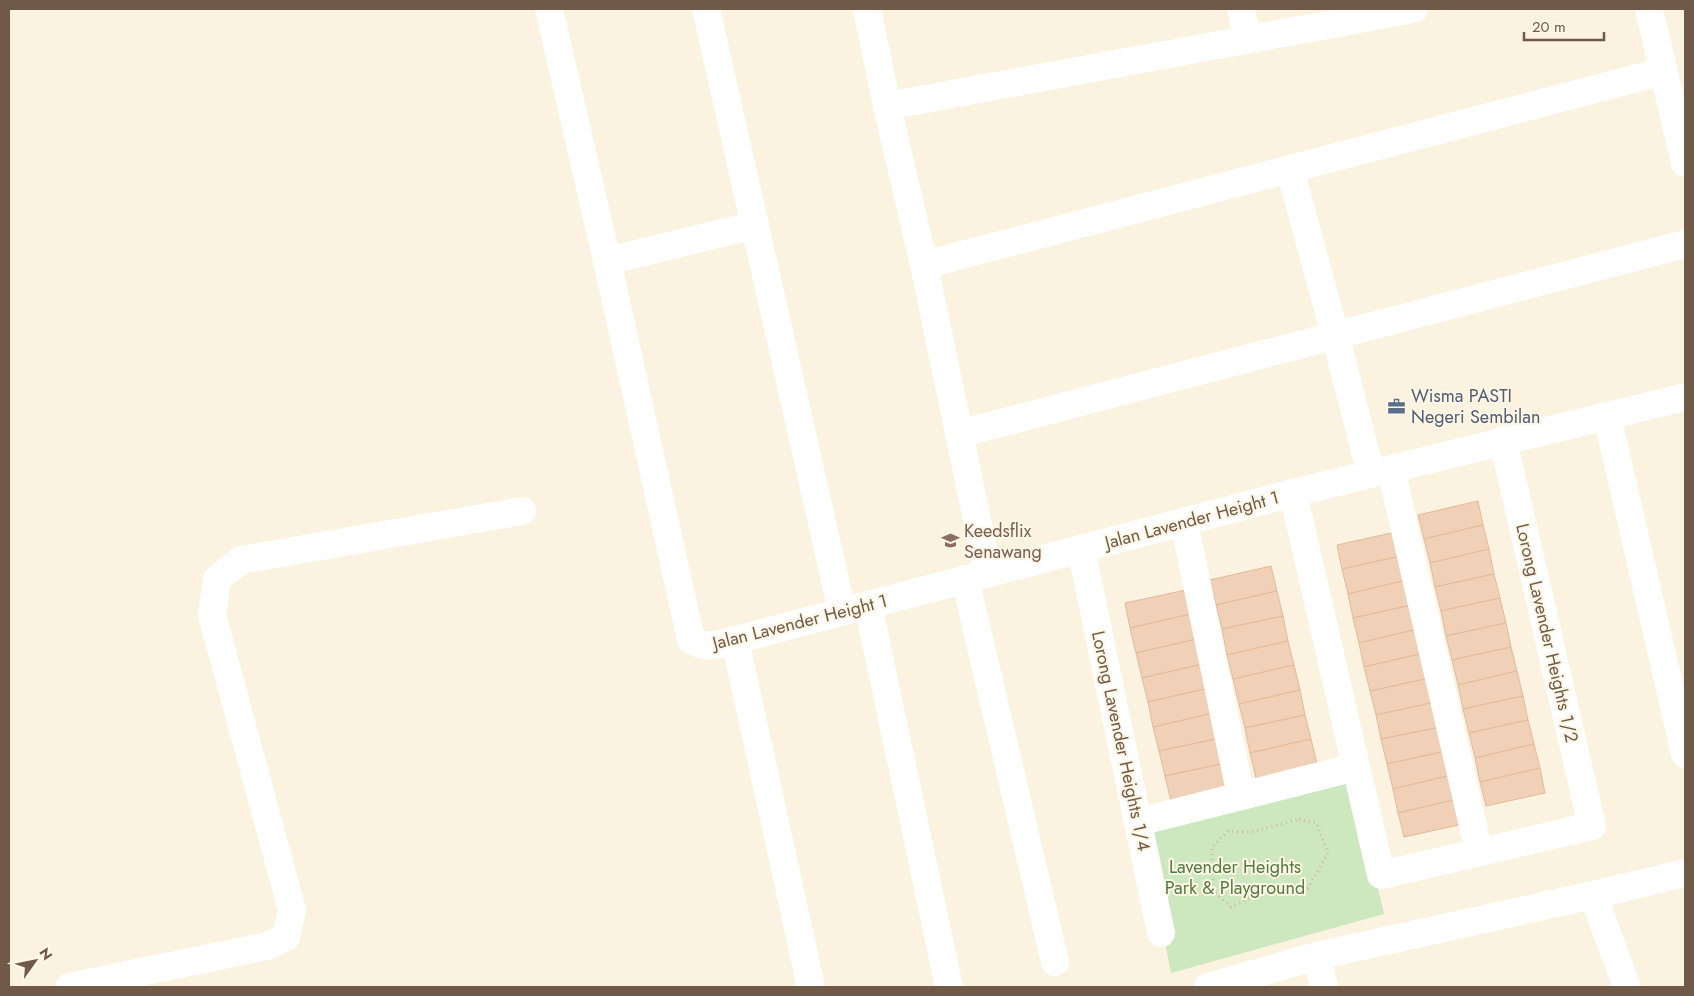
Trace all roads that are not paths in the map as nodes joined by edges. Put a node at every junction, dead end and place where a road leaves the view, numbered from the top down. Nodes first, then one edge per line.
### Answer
1 (549, 9) edge
2 (706, 9) edge
3 (867, 9) edge
4 (1241, 9) edge
5 (1414, 9) edge
6 (1649, 9) edge
7 (1247, 40) junction
8 (1664, 71) junction
9 (887, 106) junction
10 (1685, 163) edge
11 (1290, 169) junction
12 (755, 225) junction
13 (1685, 244) edge
14 (608, 261) junction
15 (924, 265) junction
16 (1335, 335) junction
17 (1685, 396) edge
18 (1607, 416) junction
19 (959, 434) junction
20 (1503, 440) junction
21 (1381, 471) junction
22 (1293, 493) junction
23 (522, 511) dead end
24 (1184, 522) junction
25 (1081, 549) junction
26 (976, 576) junction
27 (855, 608) junction
28 (735, 640) junction
29 (1685, 754) edge
30 (1356, 767) junction
31 (1241, 796) junction
32 (1138, 822) junction
33 (1478, 852) junction
34 (1685, 873) edge
35 (1593, 896) junction
36 (1161, 933) dead end
37 (1317, 956) junction
38 (1055, 962) dead end
39 (69, 987) edge
40 (811, 987) edge
41 (949, 987) edge
42 (1208, 987) edge
43 (1324, 987) edge
44 (1627, 987) edge

1 - 14 street
2 - 12 street
3 - 9 street
4 - 7 street
5 - 7 street
6 - 8 street
7 - 9 street
8 - 10 street
8 - 11 street
9 - 15 street
11 - 15 street
11 - 16 street
12 - 14 street
12 - 27 street
13 - 16 street
14 - 28 street, Jalan Lavender Height 1
15 - 19 street
16 - 19 street
16 - 21 street
17 - 18 street, Jalan Lavender Height 1
18 - 20 street, Jalan Lavender Height 1
18 - 29 street
19 - 26 street
20 - 21 street, Jalan Lavender Height 1
20 - 33 street, Lorong Lavender Heights 1/2
21 - 22 street, Jalan Lavender Height 1
21 - 33 street
22 - 24 street, Jalan Lavender Height 1
22 - 30 street
23 - 39 street
24 - 25 street, Jalan Lavender Height 1
24 - 31 street
25 - 26 street, Jalan Lavender Height 1
25 - 32 street, Lorong Lavender Heights 1/4
26 - 27 street, Jalan Lavender Height 1
26 - 38 street
27 - 28 street, Jalan Lavender Height 1
27 - 41 street
28 - 40 street
30 - 31 street
30 - 33 street
31 - 32 street
32 - 36 street, Lorong Lavender Heights 1/4
34 - 35 street
35 - 37 street
35 - 44 street
37 - 42 street
37 - 43 street

